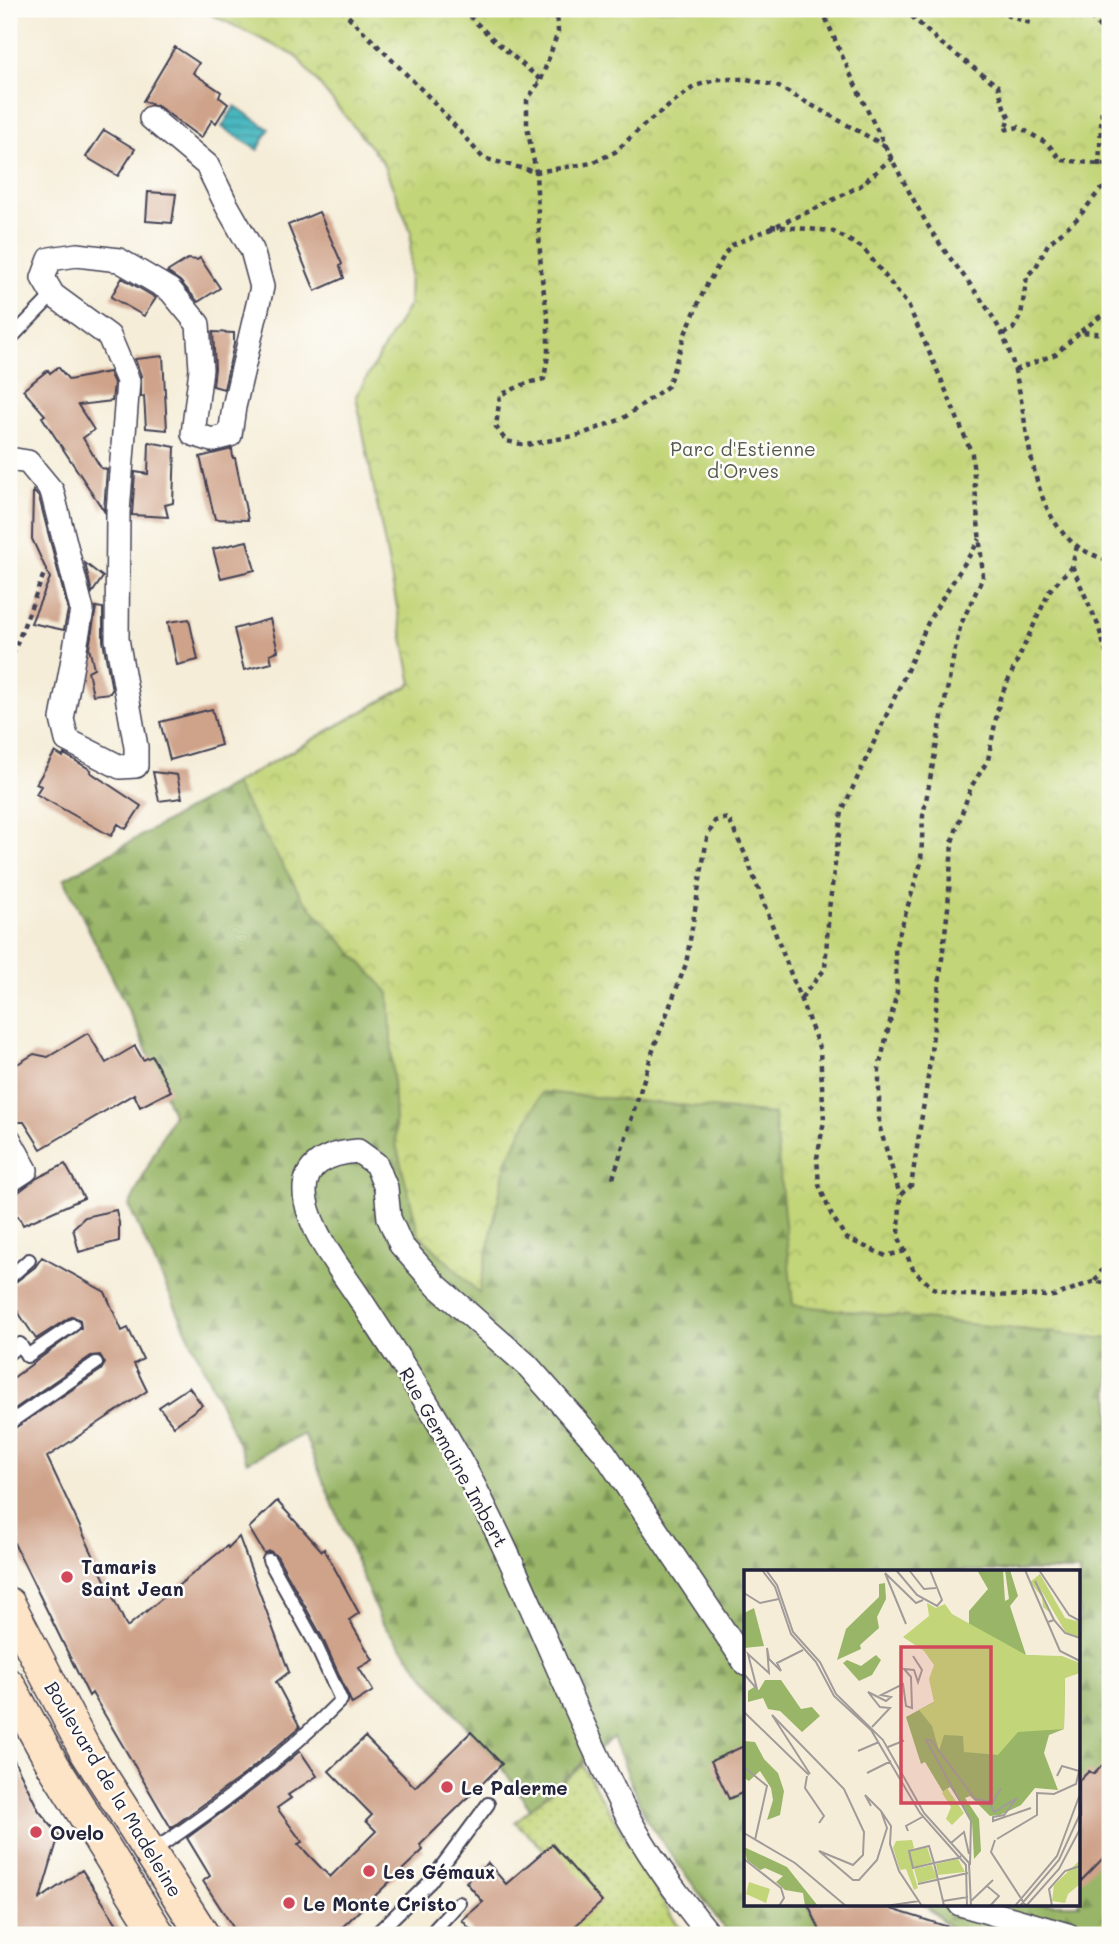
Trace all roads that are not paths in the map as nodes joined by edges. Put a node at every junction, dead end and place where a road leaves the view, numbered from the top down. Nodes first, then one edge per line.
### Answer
1 (151, 118) dead end
2 (53, 295) junction
3 (9, 340) edge
4 (9, 459) edge
5 (9, 1139) edge
6 (9, 1181) edge
7 (29, 1260) dead end
8 (9, 1278) edge
9 (73, 1325) dead end
10 (9, 1353) edge
11 (96, 1363) dead end
12 (9, 1423) edge
13 (269, 1560) dead end
14 (9, 1604) edge
15 (744, 1661) edge
16 (9, 1685) edge
17 (488, 1804) dead end
18 (124, 1839) junction
19 (459, 1903) dead end
20 (967, 1906) edge
21 (159, 1935) edge
22 (203, 1935) edge
23 (375, 1935) edge
24 (442, 1935) edge
25 (710, 1935) edge
26 (1068, 1935) edge

1 - 2 street
2 - 3 lane
2 - 4 street
5 - 6 street
7 - 8 lane
9 - 10 lane
11 - 12 lane
13 - 18 lane
14 - 18 street, Boulevard de la Madeleine
15 - 25 street, Rue Germaine Imbert
16 - 18 street, Boulevard de la Madeleine
17 - 23 lane
18 - 21 street, Boulevard de la Madeleine
18 - 22 street, Boulevard de la Madeleine
19 - 24 lane
20 - 26 street

